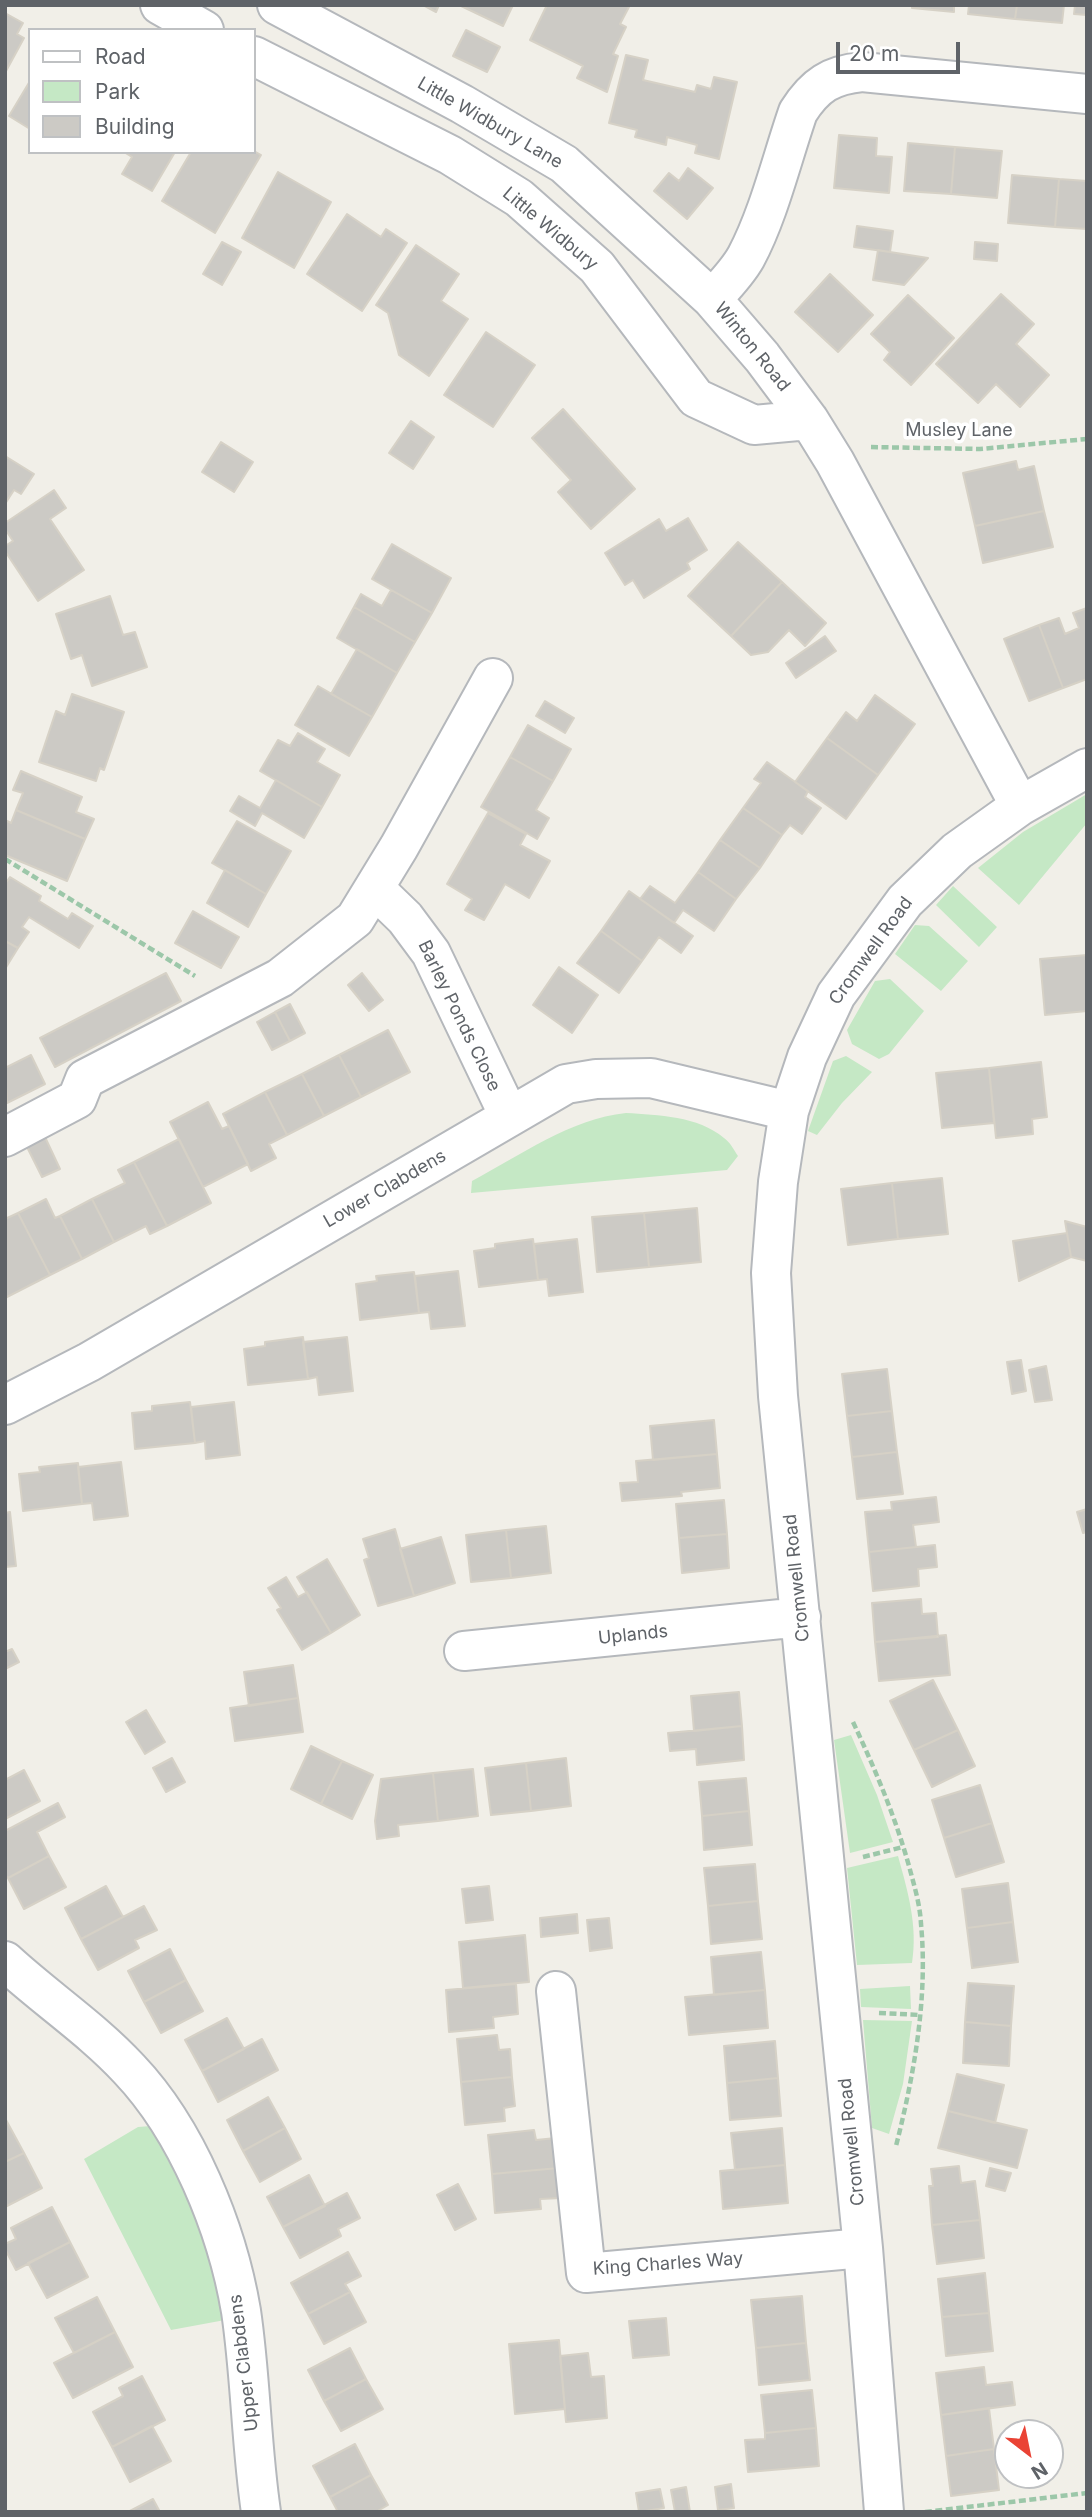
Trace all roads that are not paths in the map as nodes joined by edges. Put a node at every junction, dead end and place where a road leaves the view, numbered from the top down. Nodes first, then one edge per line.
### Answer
1 (160, 5) edge
2 (277, 5) edge
3 (200, 28) edge
4 (256, 57) edge
5 (1087, 94) edge
6 (712, 299) junction
7 (809, 420) junction
8 (493, 678) dead end
9 (1087, 768) edge
10 (1020, 806) junction
11 (375, 889) junction
12 (789, 1111) junction
13 (509, 1116) junction
14 (5, 1137) edge
15 (5, 1405) edge
16 (801, 1617) junction
17 (464, 1651) dead end
18 (5, 1961) edge
19 (556, 1991) dead end
20 (863, 2248) junction
21 (261, 2512) edge
22 (884, 2512) edge

1 - 3 street
2 - 6 street, Little Widbury Lane
4 - 7 street, Little Widbury
5 - 6 street, Winton Road
6 - 7 street, Winton Road
7 - 10 street, Winton Road
8 - 11 street
9 - 10 street, Cromwell Road
10 - 12 street, Cromwell Road
11 - 13 street, Barley Ponds Close
11 - 14 street
12 - 13 street, Lower Clabdens
12 - 16 street, Cromwell Road
13 - 15 street, Lower Clabdens
16 - 17 street, Uplands
16 - 20 street, Cromwell Road
18 - 21 street, Upper Clabdens
19 - 20 street, King Charles Way
20 - 22 street, Cromwell Road

